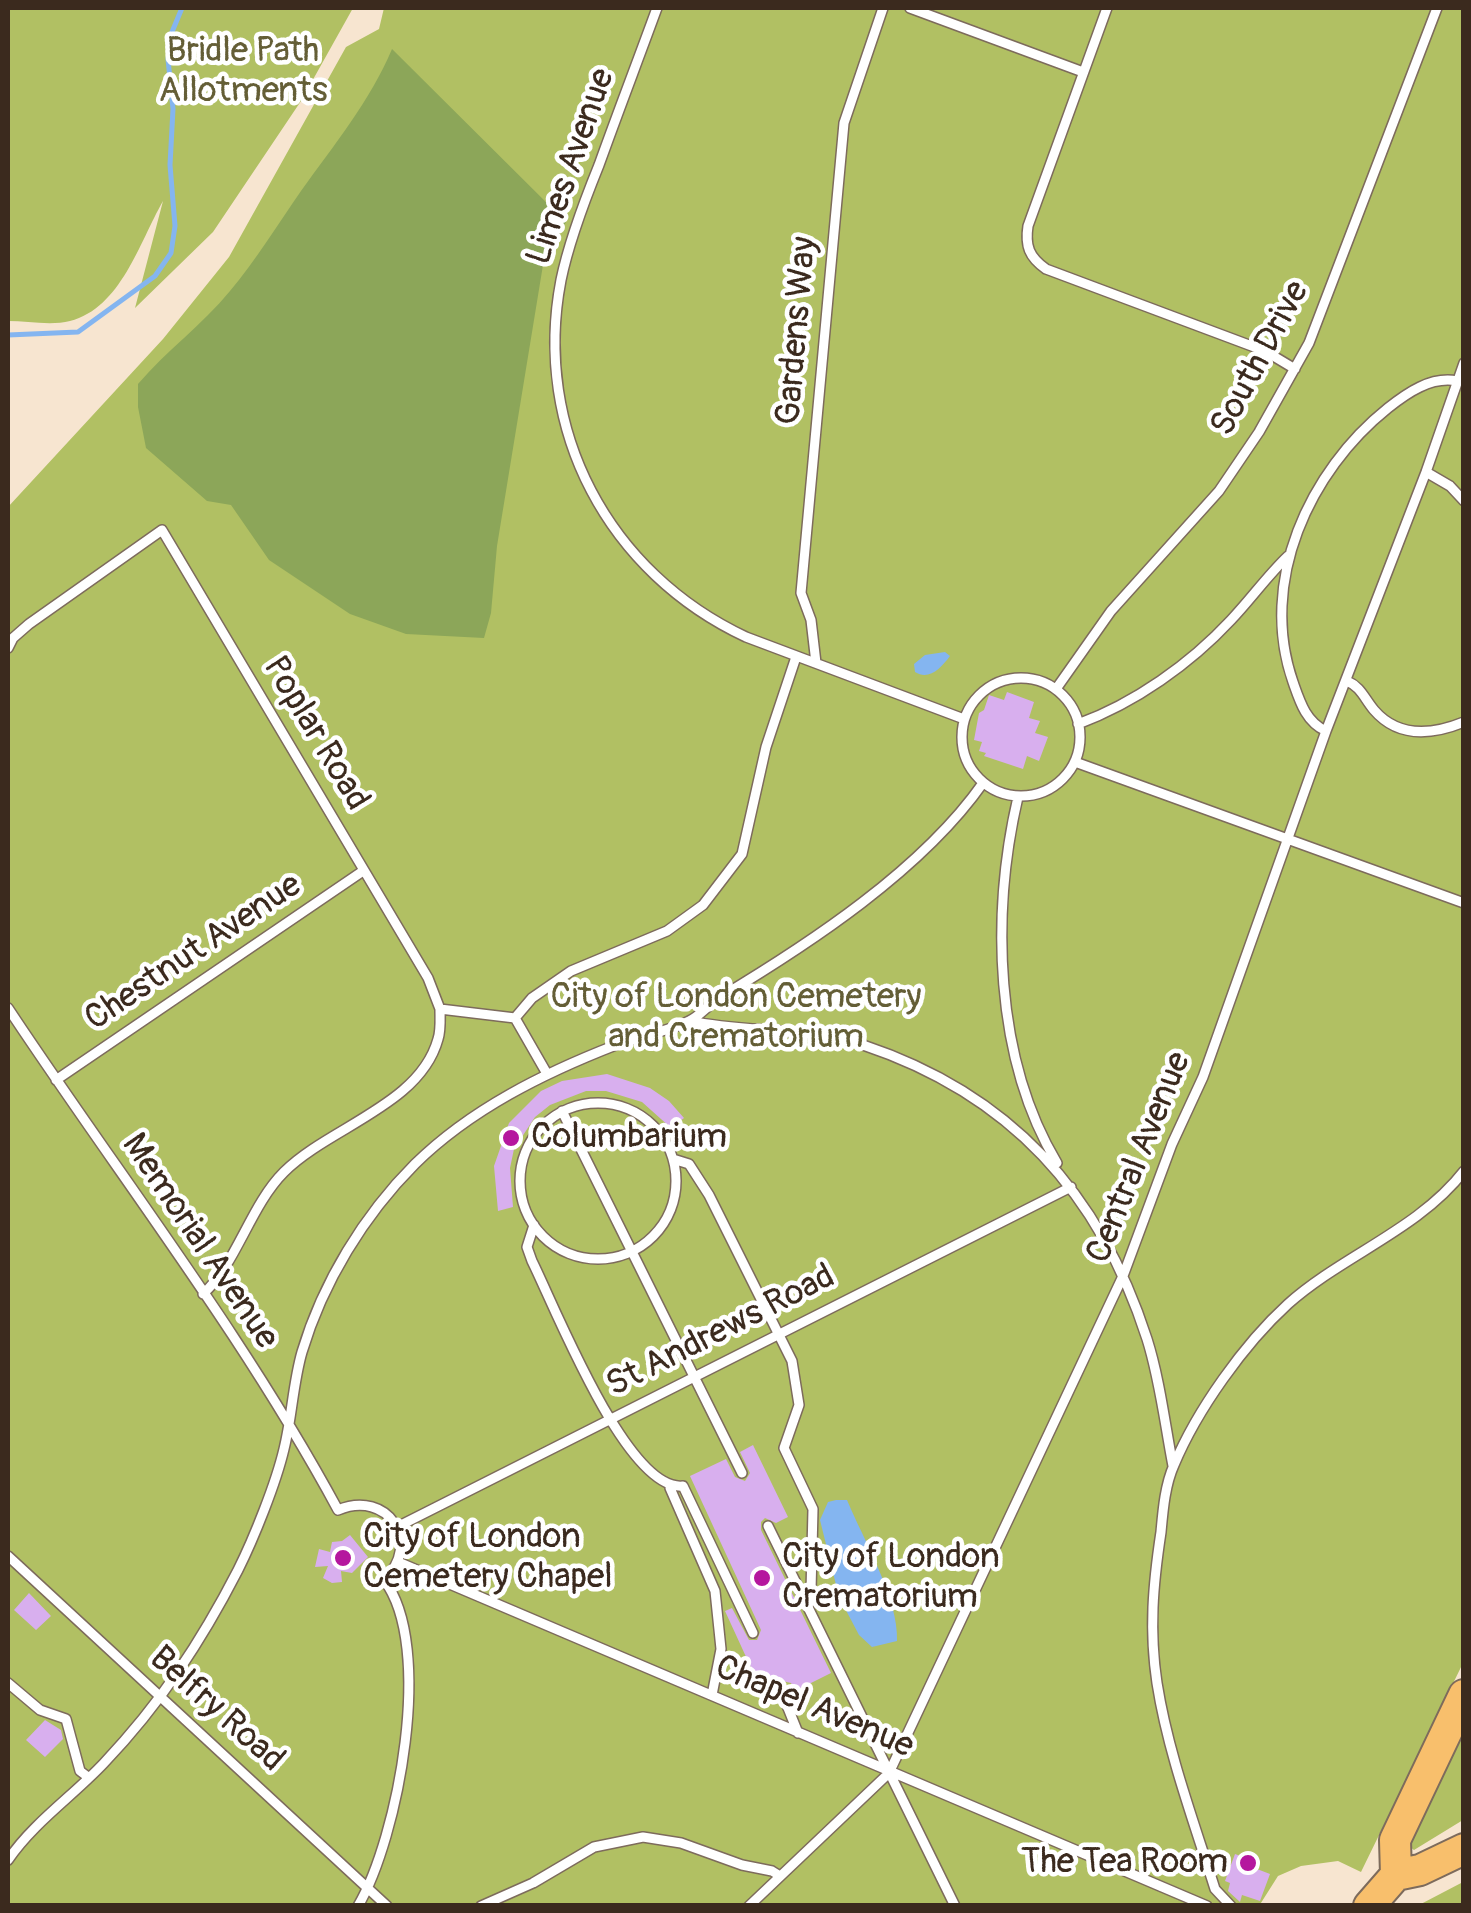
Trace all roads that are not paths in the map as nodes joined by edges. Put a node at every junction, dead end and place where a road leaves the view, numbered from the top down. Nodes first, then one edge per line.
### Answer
1 (657, 8) edge
2 (884, 8) edge
3 (910, 8) edge
4 (1107, 8) edge
5 (1437, 8) edge
6 (1083, 72) junction
7 (1464, 364) edge
8 (1295, 368) junction
9 (1457, 381) junction
10 (1426, 472) junction
11 (1464, 501) edge
12 (1289, 556) junction
13 (10, 643) edge
14 (805, 660) junction
15 (1347, 681) junction
16 (1056, 689) junction
17 (964, 720) junction
18 (1464, 722) edge
19 (1078, 724) junction
20 (1326, 731) junction
21 (1075, 762) junction
22 (983, 783) junction
23 (1018, 797) junction
24 (1288, 839) junction
25 (363, 871) junction
26 (1464, 903) edge
27 (8, 1008) edge
28 (440, 1009) junction
29 (515, 1018) junction
30 (690, 1021) junction
31 (546, 1072) junction
32 (56, 1080) junction
33 (562, 1111) junction
34 (673, 1159) junction
35 (1464, 1171) edge
36 (1071, 1187) junction
37 (534, 1226) junction
38 (633, 1251) junction
39 (1123, 1276) junction
40 (203, 1294) junction
41 (779, 1333) junction
42 (695, 1378) junction
43 (610, 1419) junction
44 (288, 1427) junction
45 (1173, 1466) junction
46 (742, 1473) dead end
47 (670, 1488) junction
48 (768, 1526) dead end
49 (397, 1527) junction
50 (8, 1556) edge
51 (398, 1562) junction
52 (802, 1596) junction
53 (753, 1633) dead end
54 (8, 1682) edge
55 (780, 1688) dead end
56 (1464, 1694) edge
57 (712, 1695) junction
58 (162, 1697) junction
59 (798, 1733) junction
60 (889, 1773) junction
61 (88, 1778) junction
62 (1464, 1849) edge
63 (8, 1860) edge
64 (1396, 1875) junction
65 (780, 1876) junction
66 (369, 1886) junction
67 (358, 1906) edge
68 (388, 1906) edge
69 (481, 1906) edge
70 (749, 1906) edge
71 (955, 1906) edge
72 (1207, 1906) edge
73 (1231, 1906) edge
74 (1368, 1906) edge

1 - 14 lane, Limes Avenue
2 - 14 lane, Gardens Way
3 - 6 lane
4 - 6 lane
5 - 8 lane, South Drive
6 - 8 lane
7 - 9 lane, Central Avenue
8 - 16 lane, South Drive
9 - 10 lane, Central Avenue
9 - 12 lane
10 - 11 lane
10 - 15 lane, Central Avenue
12 - 19 lane
12 - 20 lane
13 - 25 lane, Poplar Road
14 - 17 lane
14 - 29 lane
15 - 18 lane
15 - 20 lane, Central Avenue
16 - 17 lane
16 - 19 lane
17 - 22 lane
19 - 21 lane
20 - 24 lane, Central Avenue
21 - 23 lane
21 - 24 lane
22 - 23 lane
22 - 30 lane
23 - 36 lane
24 - 26 lane
24 - 39 lane, Central Avenue
25 - 28 lane, Poplar Road
25 - 32 lane, Chestnut Avenue
27 - 32 lane, Memorial Avenue
28 - 29 lane
28 - 40 lane
29 - 31 lane
30 - 31 lane
30 - 36 lane
31 - 44 lane
32 - 40 lane, Memorial Avenue
33 - 34 lane
33 - 37 lane
33 - 38 lane
34 - 38 lane
34 - 41 lane
35 - 45 lane
36 - 39 lane
36 - 41 lane, St Andrews Road
37 - 38 lane
37 - 43 lane
38 - 42 lane
39 - 45 lane
39 - 60 lane, Central Avenue
40 - 44 lane, Memorial Avenue
41 - 42 lane, St Andrews Road
41 - 52 lane
42 - 43 lane, St Andrews Road
42 - 46 lane
43 - 47 lane
43 - 49 lane, St Andrews Road
44 - 49 lane, Memorial Avenue
44 - 58 lane
45 - 73 lane
47 - 53 lane
47 - 57 lane
48 - 52 lane
49 - 51 lane
50 - 58 lane, Belfry Road
51 - 57 lane, Chapel Avenue
51 - 66 lane
52 - 60 lane
54 - 61 lane
55 - 59 lane
56 - 64 main road
57 - 59 lane, Chapel Avenue
58 - 61 lane
58 - 66 lane, Belfry Road
59 - 60 lane, Chapel Avenue
60 - 65 lane, Central Avenue
60 - 71 lane
60 - 72 lane, Chapel Avenue
61 - 63 lane
62 - 64 main road
64 - 74 main road
65 - 69 lane
65 - 70 lane, Central Avenue
66 - 67 lane
66 - 68 lane, Belfry Road

